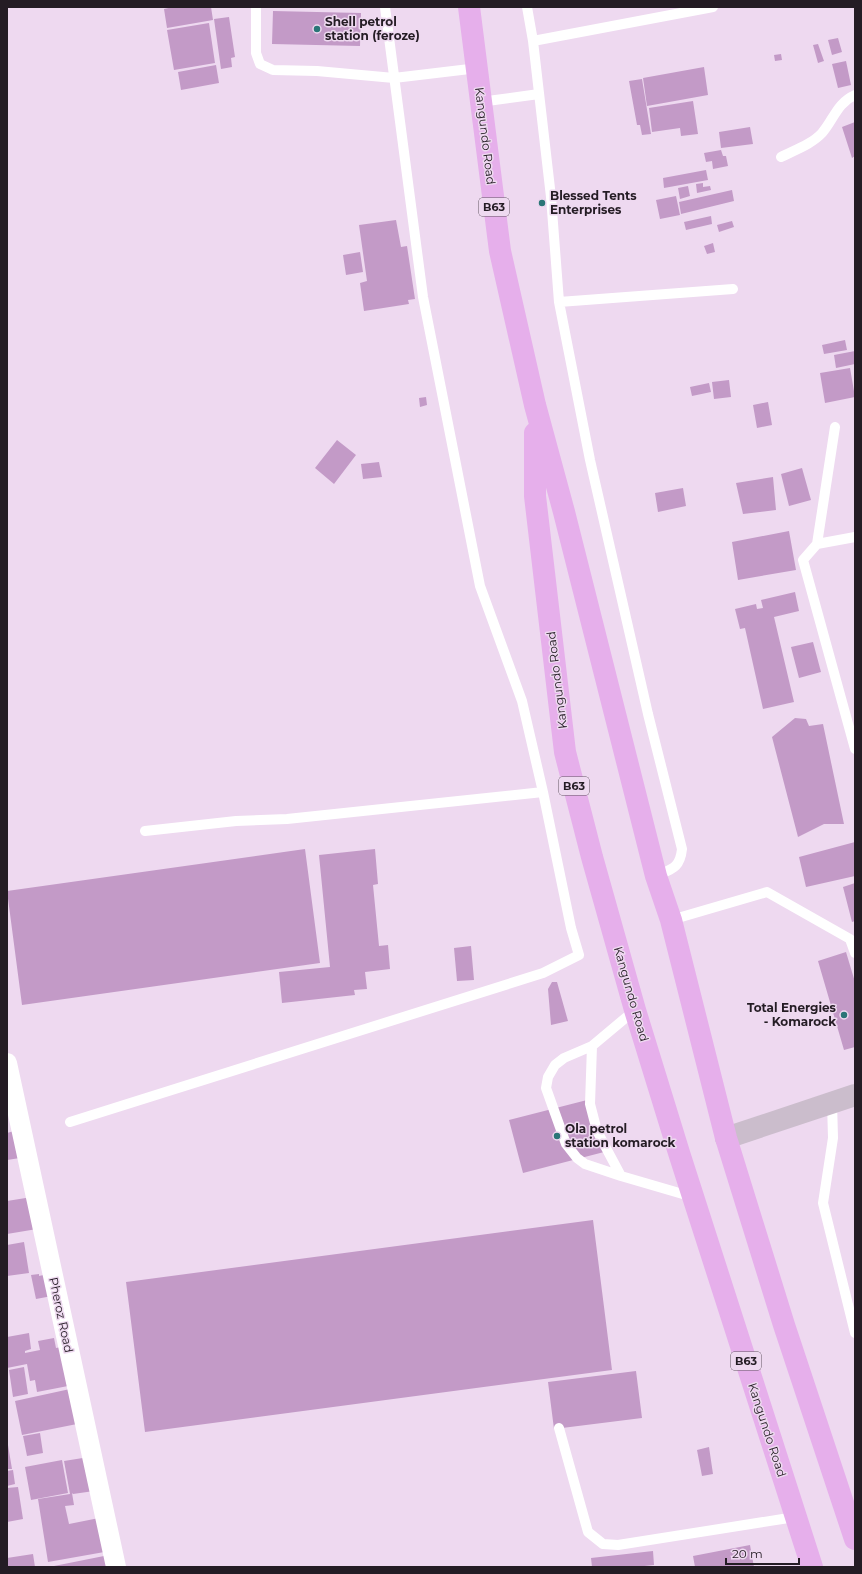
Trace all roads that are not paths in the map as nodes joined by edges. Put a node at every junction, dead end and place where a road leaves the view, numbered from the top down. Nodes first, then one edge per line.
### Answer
1 (256, 7) edge
2 (385, 7) edge
3 (469, 7) edge
4 (527, 7) edge
5 (714, 7) edge
6 (533, 41) junction
7 (478, 68) junction
8 (394, 78) junction
9 (539, 94) junction
10 (855, 95) edge
11 (480, 102) junction
12 (781, 157) dead end
13 (733, 289) dead end
14 (559, 302) junction
15 (535, 405) junction
16 (835, 427) dead end
17 (855, 537) edge
18 (817, 544) junction
19 (855, 749) edge
20 (543, 792) junction
21 (145, 831) dead end
22 (656, 876) junction
23 (671, 920) junction
24 (855, 953) edge
25 (635, 1010) junction
26 (592, 1046) junction
27 (7, 1063) edge
28 (855, 1095) edge
29 (832, 1102) junction
30 (70, 1122) dead end
31 (726, 1138) junction
32 (621, 1176) junction
33 (694, 1197) junction
34 (855, 1333) edge
35 (559, 1428) dead end
36 (795, 1517) junction
37 (853, 1526) edge
38 (116, 1567) edge
39 (812, 1567) edge

1 - 8 lane
2 - 8 lane
3 - 7 highway, Kangundo Road / B63
4 - 6 lane
5 - 6 lane
6 - 9 lane
7 - 8 lane
7 - 11 highway, Kangundo Road / B63
8 - 20 lane
9 - 11 lane
9 - 14 lane
10 - 12 lane
11 - 15 highway, Kangundo Road / B63
13 - 14 lane
14 - 22 lane
15 - 22 highway, Kangundo Road / B63
15 - 25 highway, Kangundo Road / B63
16 - 18 lane
17 - 18 lane
18 - 19 lane
20 - 21 lane
20 - 30 lane
22 - 23 highway, Kangundo Road / B63
23 - 24 lane
23 - 31 highway, Kangundo Road / B63
25 - 26 lane
25 - 33 highway, Kangundo Road / B63
26 - 32 lane
26 - 32 lane
27 - 38 street, Pheroz Road
28 - 29 main road
29 - 31 main road
29 - 34 lane
31 - 37 highway, Kangundo Road / B63
32 - 33 lane
33 - 36 highway, Kangundo Road / B63
35 - 36 lane
36 - 39 highway, Kangundo Road / B63

